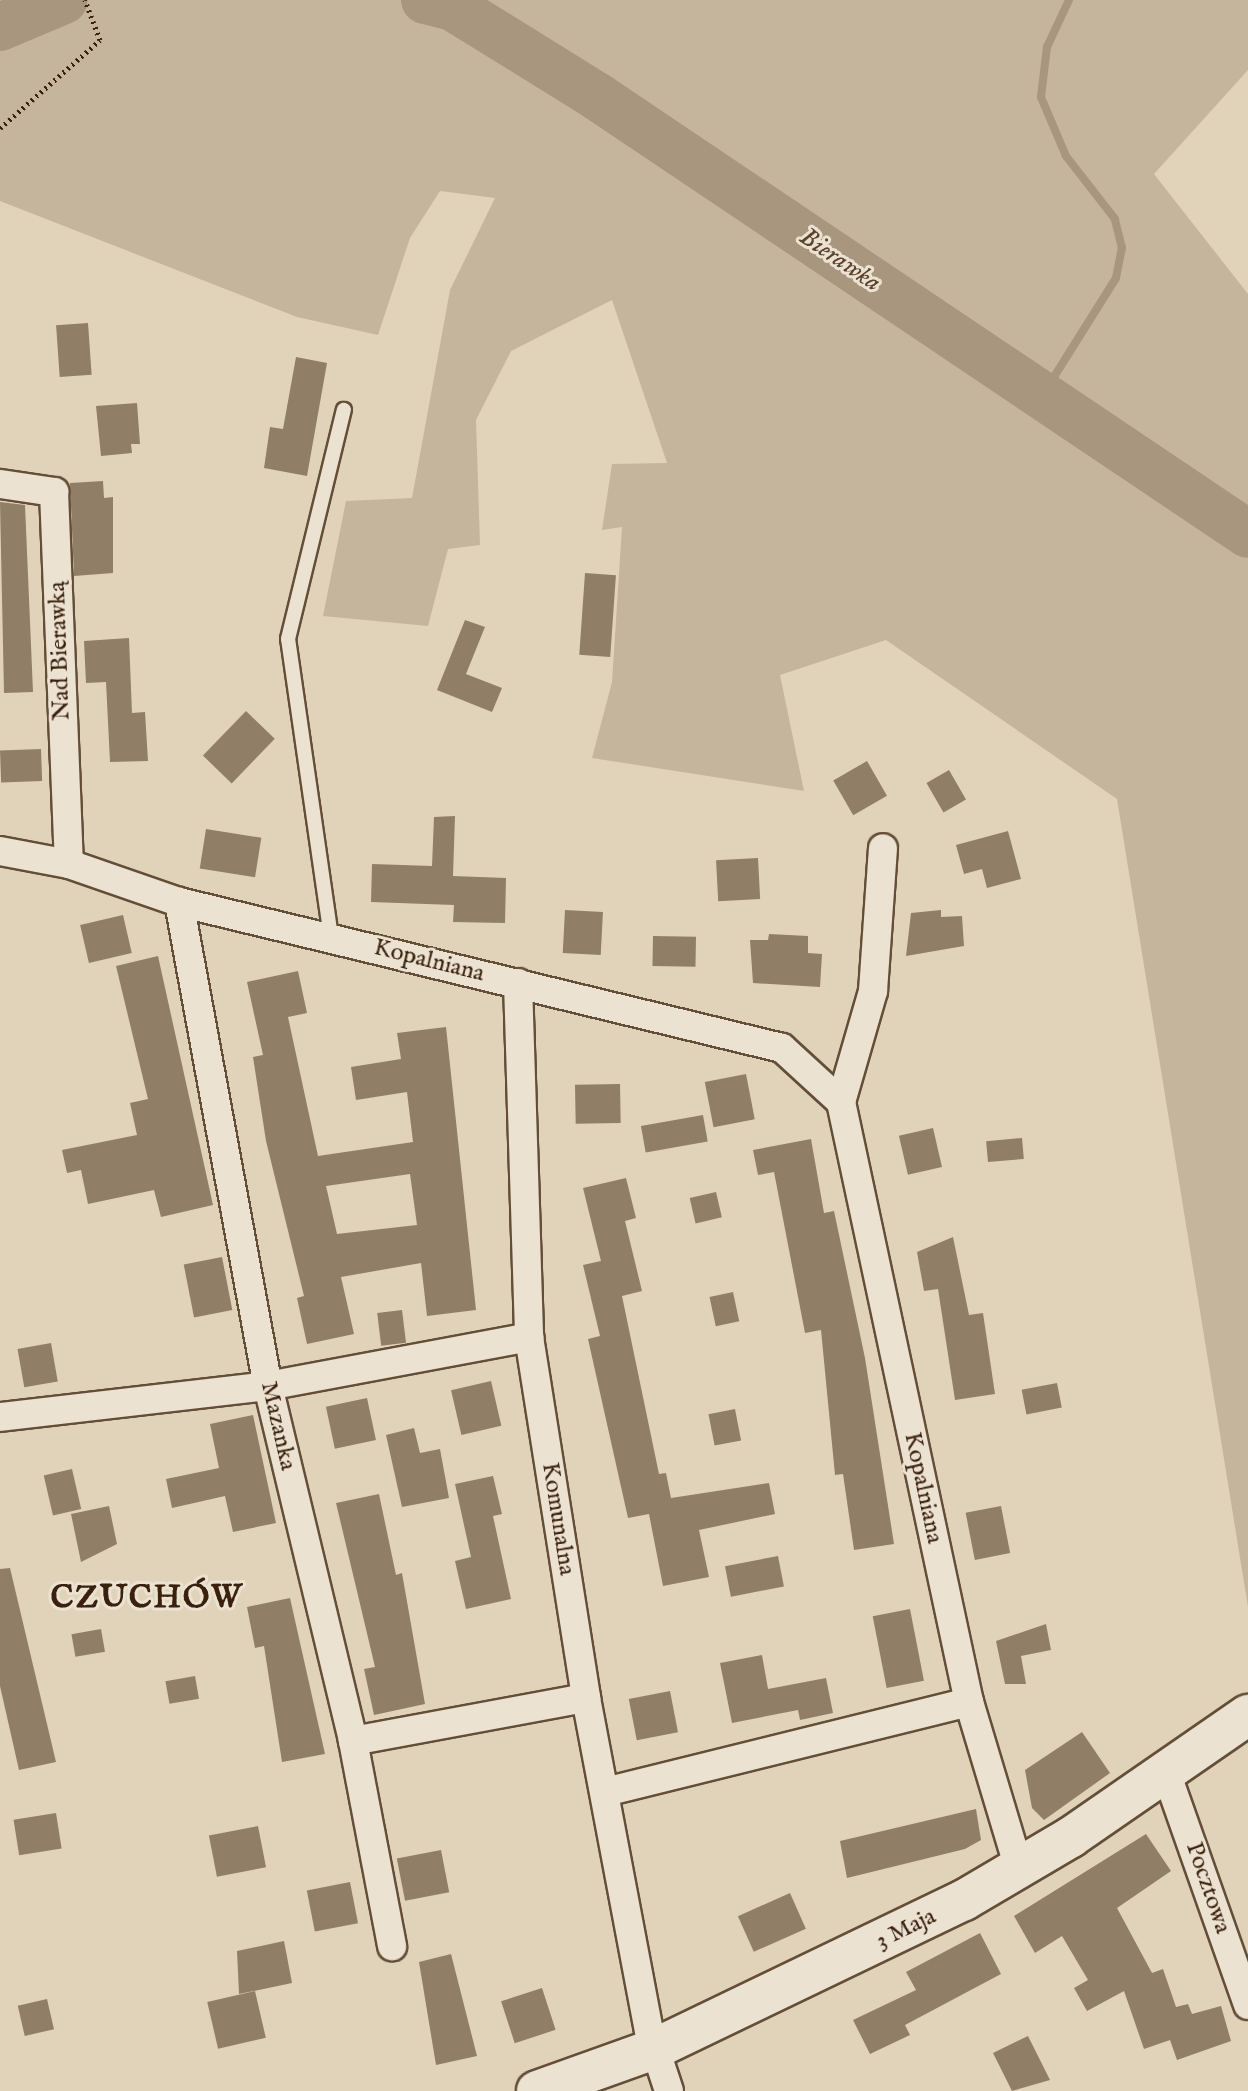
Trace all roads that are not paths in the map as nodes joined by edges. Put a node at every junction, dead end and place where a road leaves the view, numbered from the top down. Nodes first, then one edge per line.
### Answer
1 (344, 410) dead end
2 (0, 484) edge
3 (883, 848) dead end
4 (0, 851) edge
5 (69, 864) junction
6 (179, 902) junction
7 (331, 937) junction
8 (518, 983) junction
9 (841, 1102) junction
10 (529, 1337) junction
11 (268, 1386) junction
12 (0, 1417) edge
13 (586, 1698) junction
14 (969, 1702) junction
15 (1248, 1715) edge
16 (353, 1741) junction
17 (1166, 1772) junction
18 (605, 1792) junction
19 (1019, 1869) junction
20 (392, 1946) dead end
21 (1248, 2005) edge
22 (654, 2049) junction
23 (537, 2091) edge
24 (669, 2091) edge

1 - 7 lane
2 - 5 street, Nad Bierawką
3 - 9 street, Kopalniana
4 - 5 street, Kopalniana
5 - 6 street, Kopalniana
6 - 7 street, Kopalniana
6 - 11 street, Mazanka
7 - 8 street, Kopalniana
8 - 9 street, Kopalniana
8 - 10 street, Komunalna
9 - 14 street, Kopalniana
10 - 11 street
10 - 13 street, Komunalna
11 - 12 street
11 - 16 street, Mazanka
13 - 16 street
13 - 18 street, Komunalna
14 - 18 street
14 - 19 street, Kopalniana
15 - 17 main road, 3 Maja
16 - 20 street, Mazanka
17 - 19 main road, 3 Maja
17 - 21 street, Pocztowa
18 - 22 street, Komunalna
19 - 22 main road, 3 Maja
22 - 23 main road, 3 Maja
22 - 24 street, Komunalna

